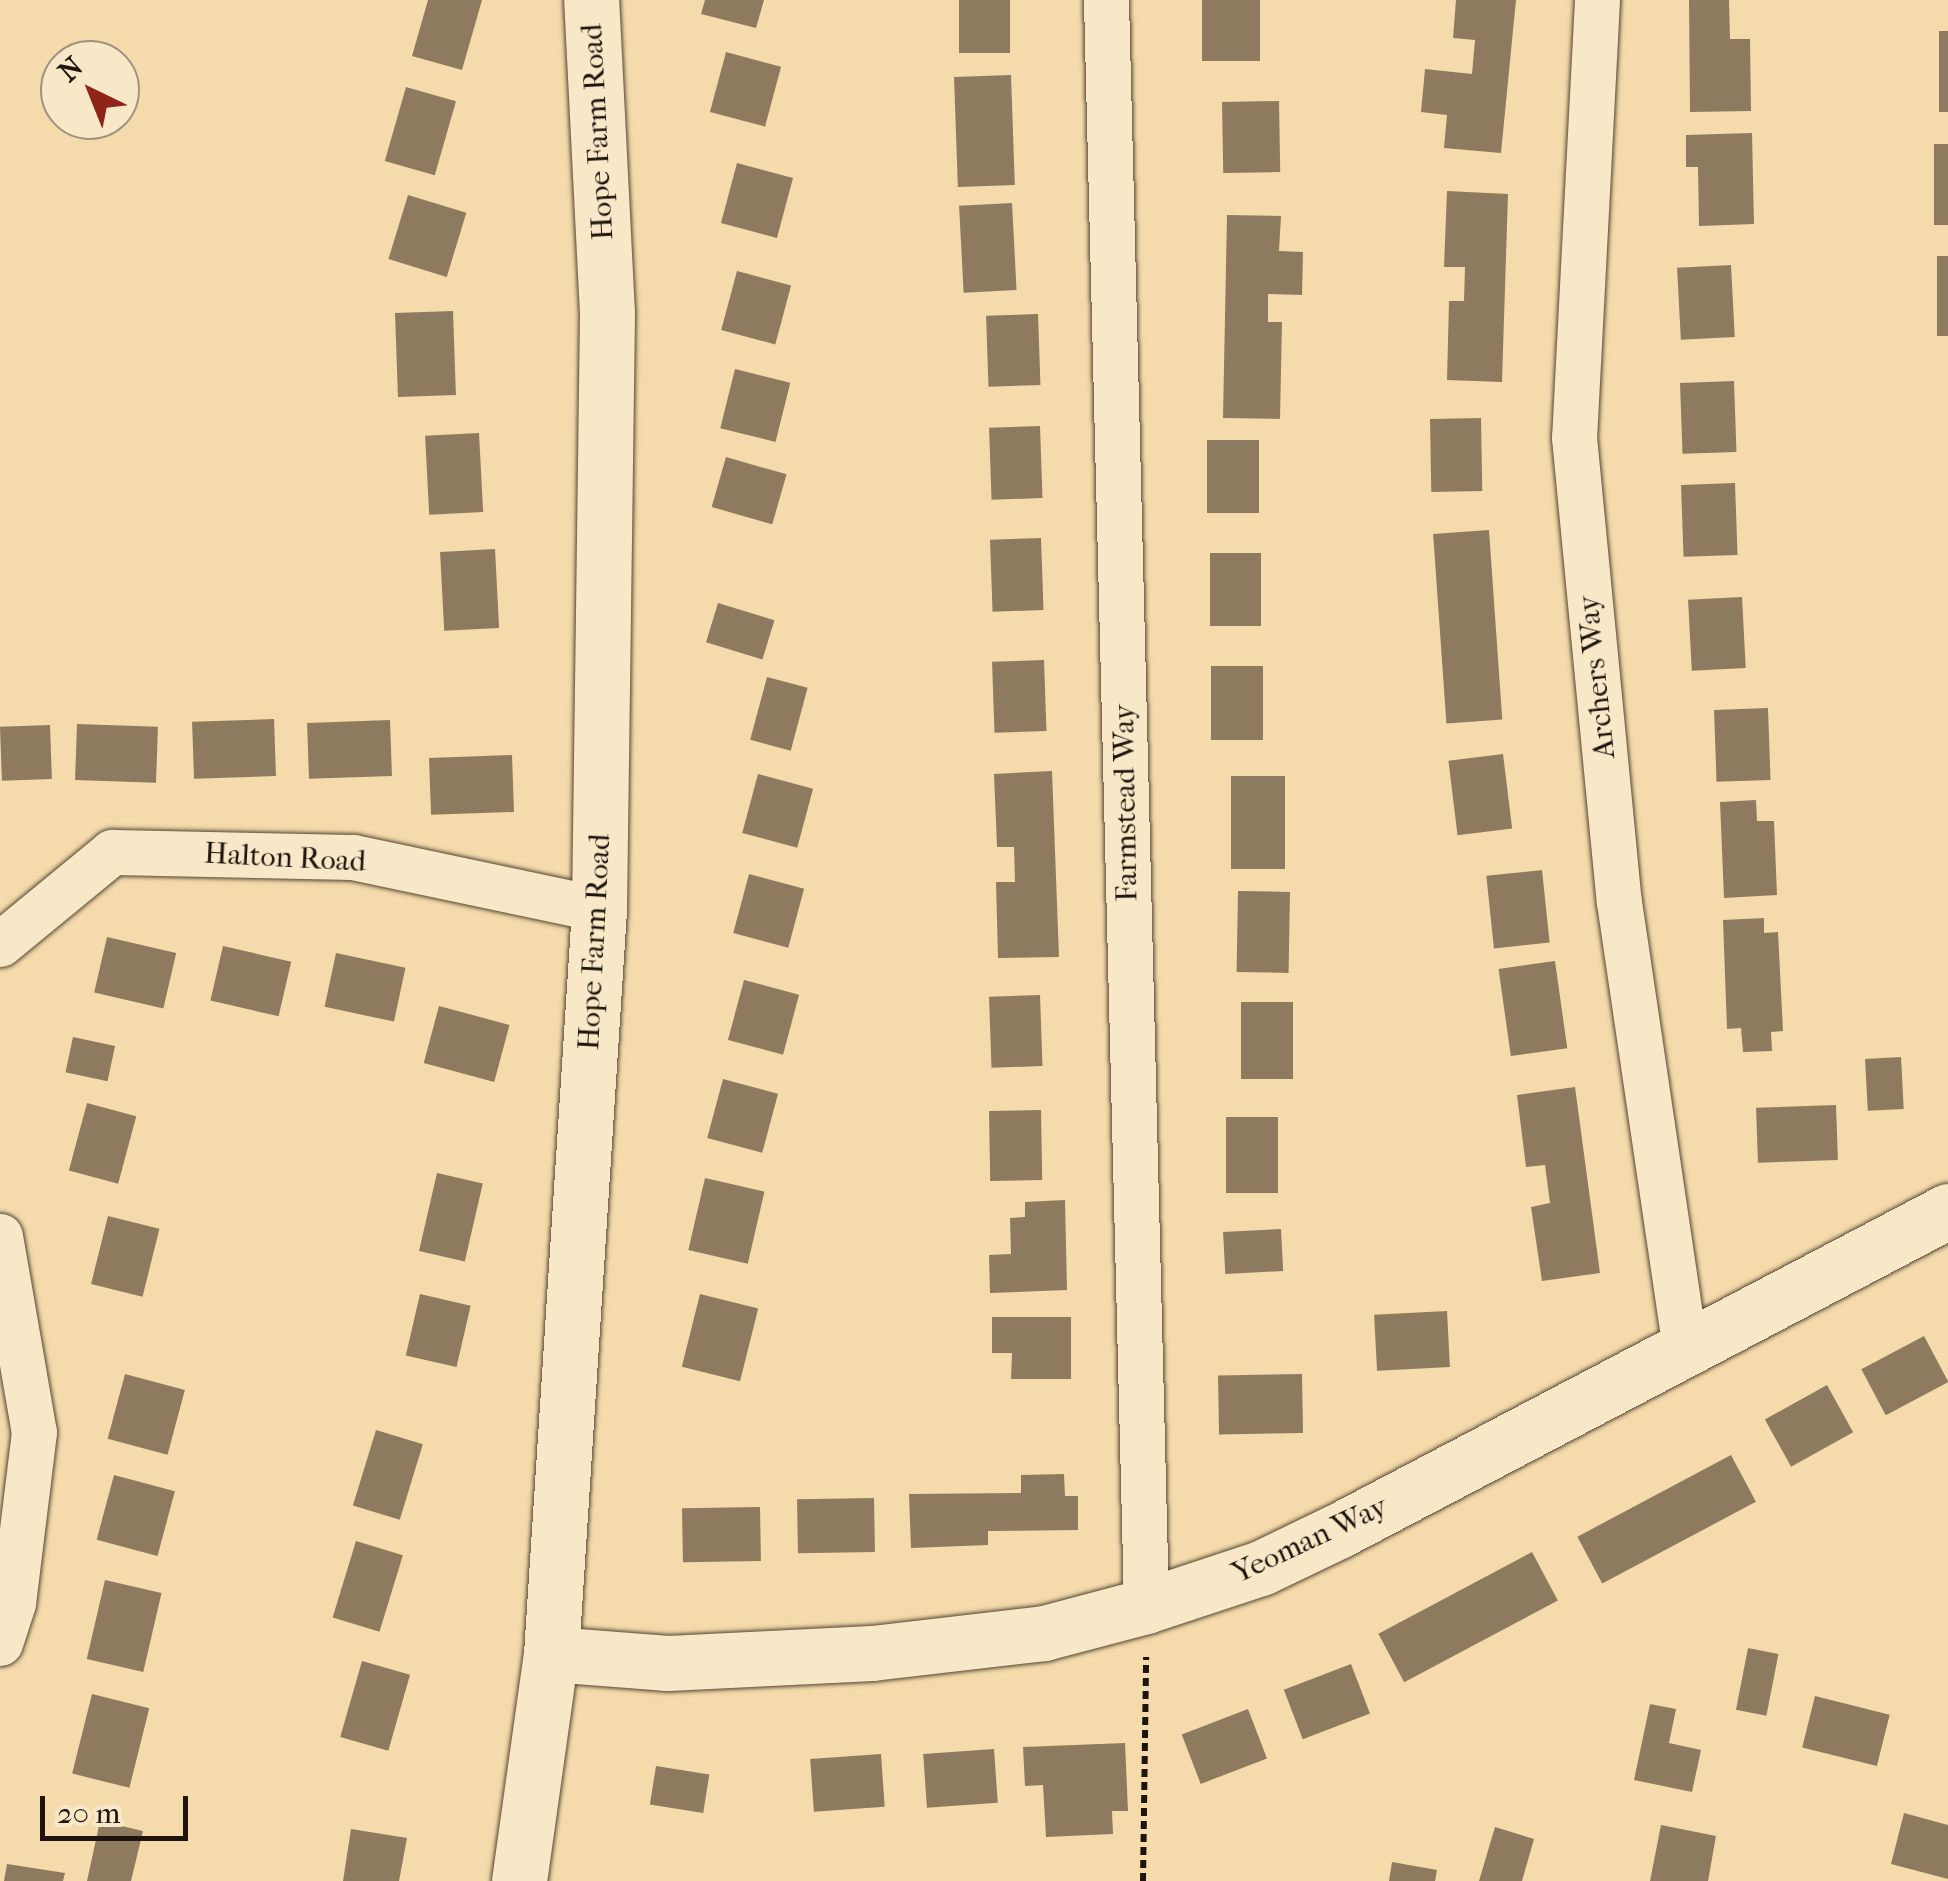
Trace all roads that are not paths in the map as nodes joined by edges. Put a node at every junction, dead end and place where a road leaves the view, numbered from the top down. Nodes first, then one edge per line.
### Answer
1 (590, 0) edge
2 (1106, 0) edge
3 (1598, 0) edge
4 (599, 908) junction
5 (0, 944) edge
6 (1948, 1211) edge
7 (0, 1236) edge
8 (1685, 1350) junction
9 (1146, 1606) junction
10 (0, 1643) edge
11 (551, 1654) junction
12 (519, 1881) edge

1 - 4 street, Hope Farm Road
2 - 9 street, Farmstead Way
3 - 8 street, Archers Way
4 - 5 street, Halton Road
4 - 11 street, Hope Farm Road
6 - 8 street, Yeoman Way
7 - 10 street
8 - 9 street, Yeoman Way
9 - 11 street, Yeoman Way
11 - 12 street, Hope Farm Road

